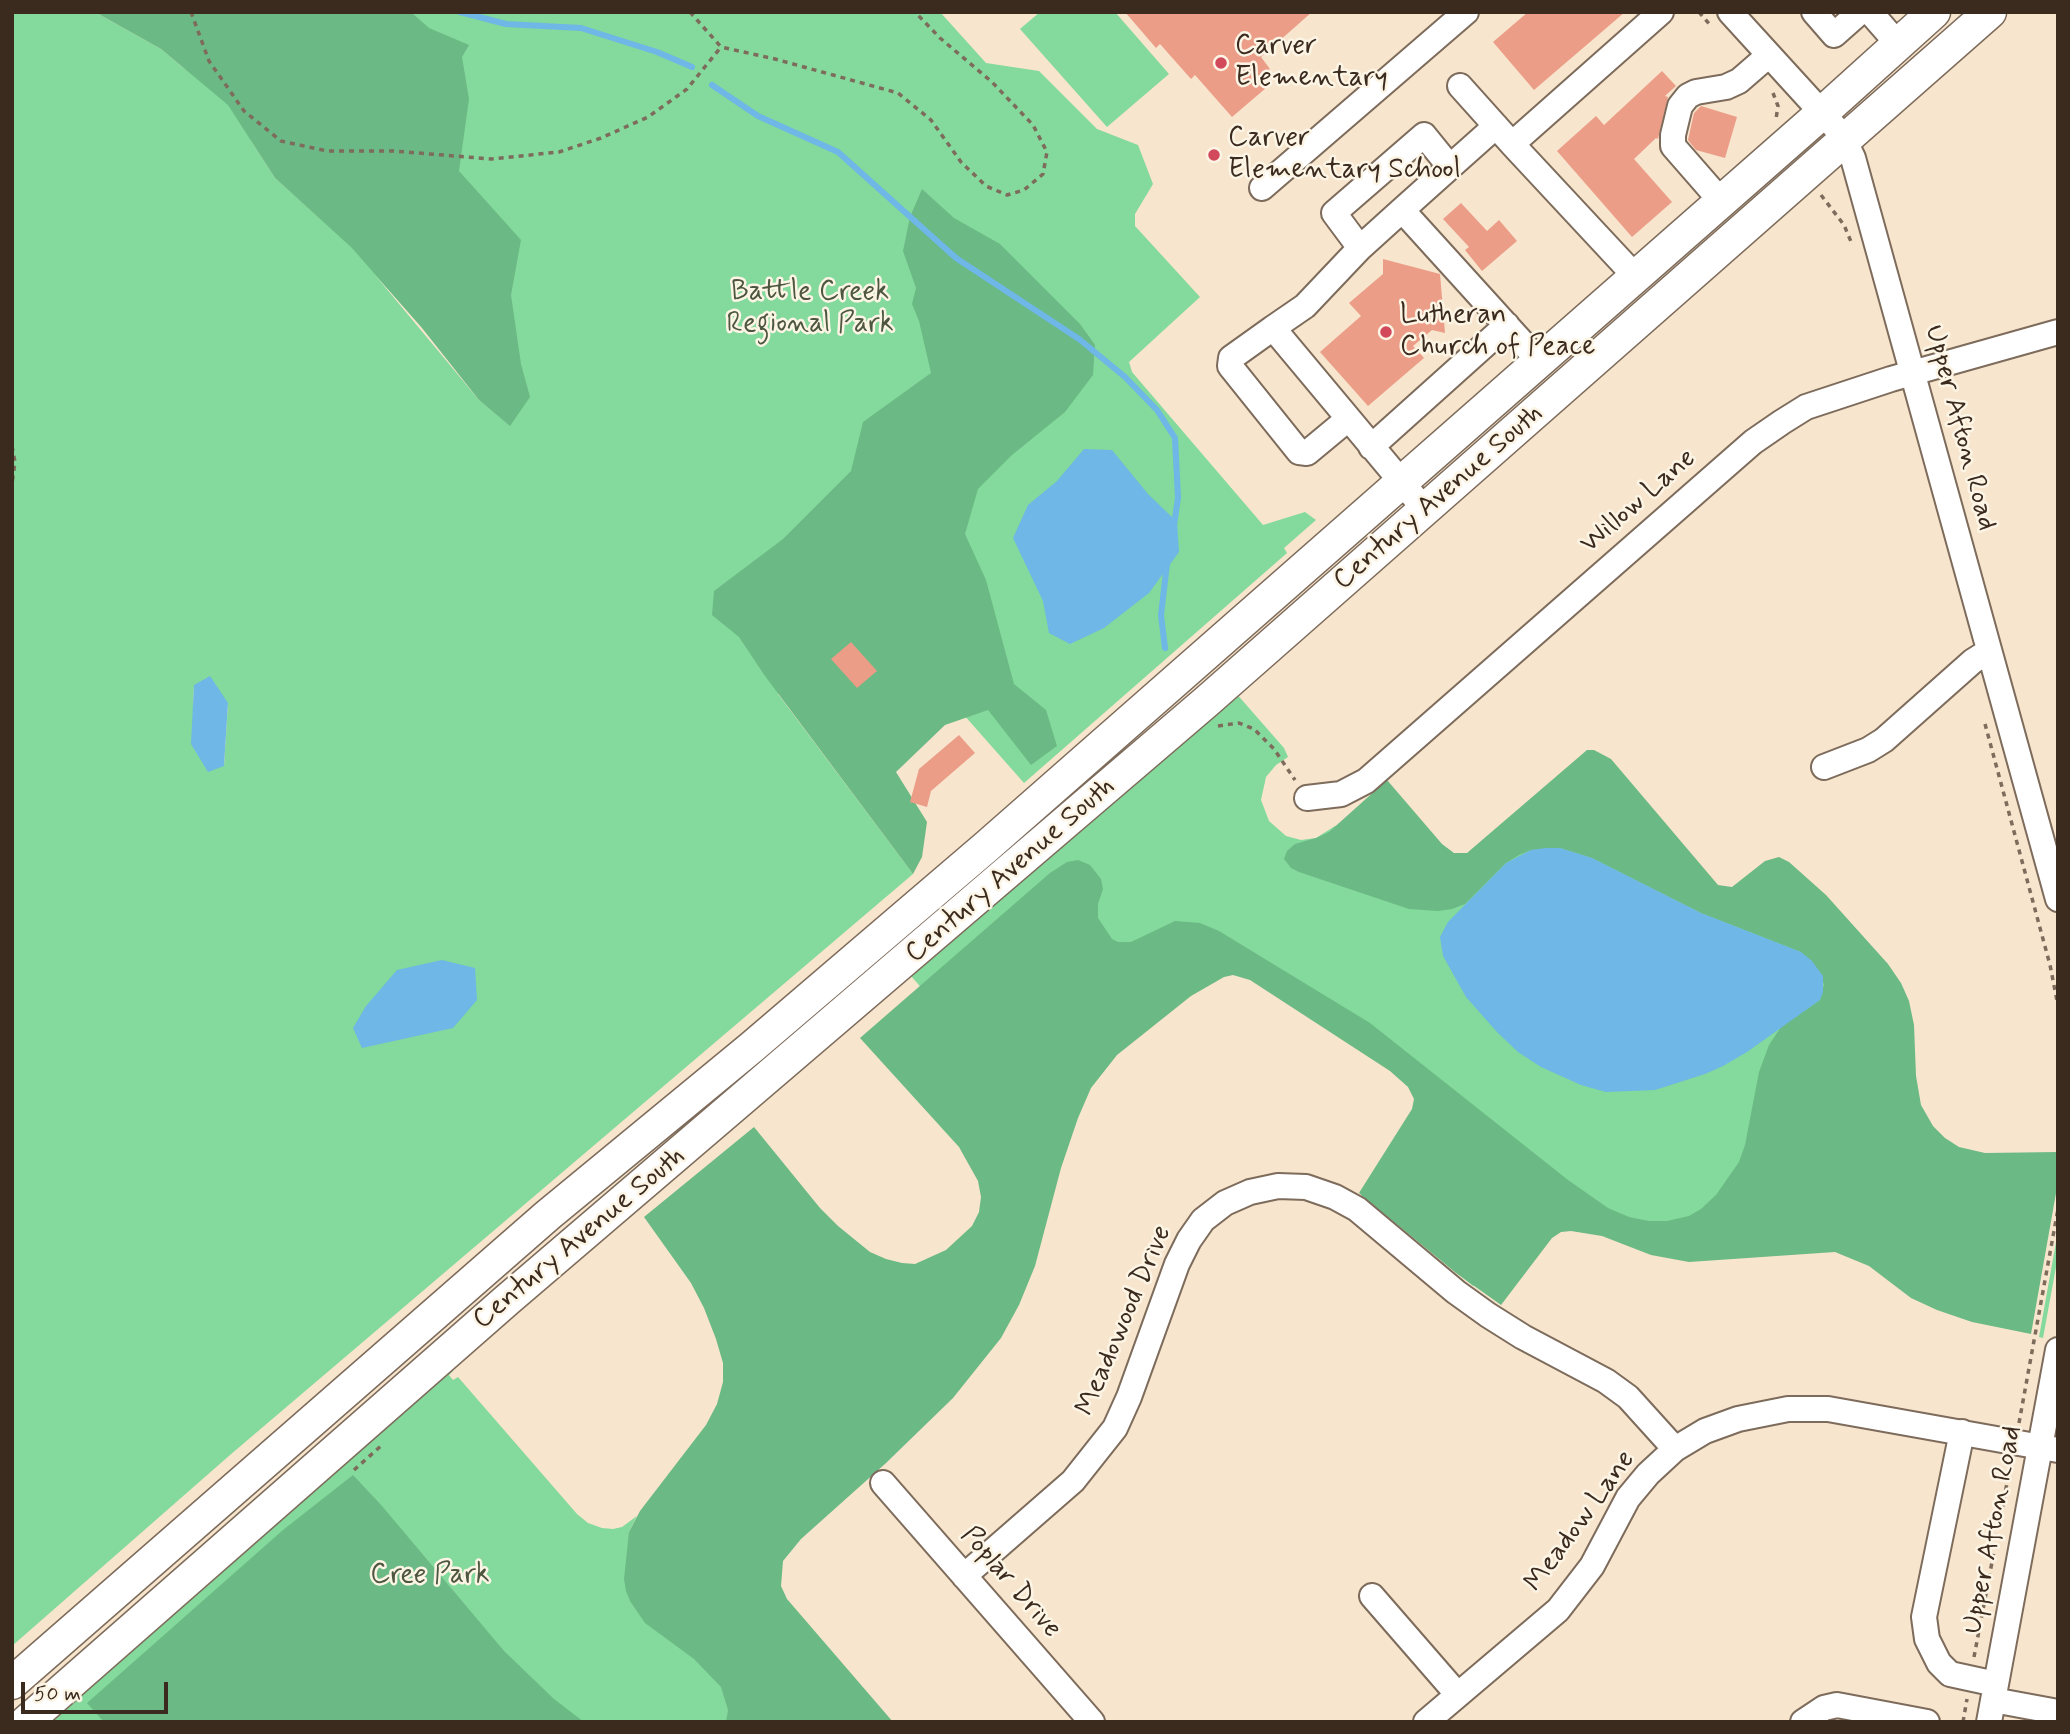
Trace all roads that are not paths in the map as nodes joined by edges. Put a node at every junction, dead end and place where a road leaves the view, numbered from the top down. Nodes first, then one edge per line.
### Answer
1 (1465, 12) edge
2 (1661, 12) edge
3 (1814, 12) edge
4 (1860, 12) edge
5 (1870, 12) edge
6 (1934, 12) edge
7 (1990, 12) edge
8 (1742, 16) edge
9 (1898, 44) junction
10 (1769, 55) junction
11 (1460, 86) dead end
12 (1822, 113) junction
13 (1504, 135) junction
14 (1844, 141) junction
15 (1450, 167) junction
16 (1262, 188) dead end
17 (1721, 201) junction
18 (1402, 210) junction
19 (1360, 248) junction
20 (1635, 276) junction
21 (1507, 325) junction
22 (1273, 328) junction
23 (2058, 332) edge
24 (1539, 360) junction
25 (1913, 373) junction
26 (1348, 419) junction
27 (1371, 447) junction
28 (1400, 483) junction
29 (1425, 510) junction
30 (1989, 651) junction
31 (1824, 767) dead end
32 (1307, 798) road end
33 (2058, 899) edge
34 (2058, 1350) edge
35 (1962, 1432) junction
36 (2049, 1448) edge
37 (1675, 1449) junction
38 (883, 1483) dead end
39 (964, 1576) junction
40 (1372, 1596) dead end
41 (12, 1683) edge
42 (1458, 1695) junction
43 (1993, 1702) edge
44 (2058, 1713) edge
45 (26, 1722) edge
46 (1092, 1722) edge
47 (1426, 1722) edge
48 (1803, 1722) edge
49 (1927, 1722) edge

1 - 16 street
2 - 13 street
3 - 4 street
5 - 9 street
6 - 9 main road, Century Avenue South
7 - 14 main road, Century Avenue South
8 - 10 street, Upper Afton Road
9 - 12 main road, Century Avenue South
10 - 12 street, Upper Afton Road
10 - 17 street
11 - 13 street
12 - 14 street, Upper Afton Road
12 - 17 main road, Century Avenue South
13 - 15 street
13 - 20 street
14 - 25 street, Upper Afton Road
14 - 29 main road, Century Avenue South
15 - 18 street
15 - 19 street
17 - 20 main road, Century Avenue South
18 - 19 street
18 - 21 street
19 - 22 street
20 - 24 main road, Century Avenue South
21 - 24 street
21 - 27 street
22 - 26 street
22 - 26 street
23 - 25 street, Willow Lane
24 - 28 main road, Century Avenue South
25 - 30 street, Upper Afton Road
25 - 32 street, Willow Lane
26 - 27 street
27 - 28 street
28 - 29 street
28 - 41 main road, Century Avenue South
29 - 45 main road, Century Avenue South
30 - 31 street
30 - 33 street, Upper Afton Road
34 - 36 street, Upper Afton Road
35 - 36 street, Meadow Lane
35 - 37 street, Meadow Lane
35 - 43 street
36 - 43 street, Upper Afton Road
37 - 39 street, Meadowood Drive
37 - 42 street, Meadow Lane
38 - 39 street, Poplar Drive
39 - 46 street, Poplar Drive
40 - 42 street
42 - 47 street, Meadow Lane
43 - 44 street
48 - 49 street

